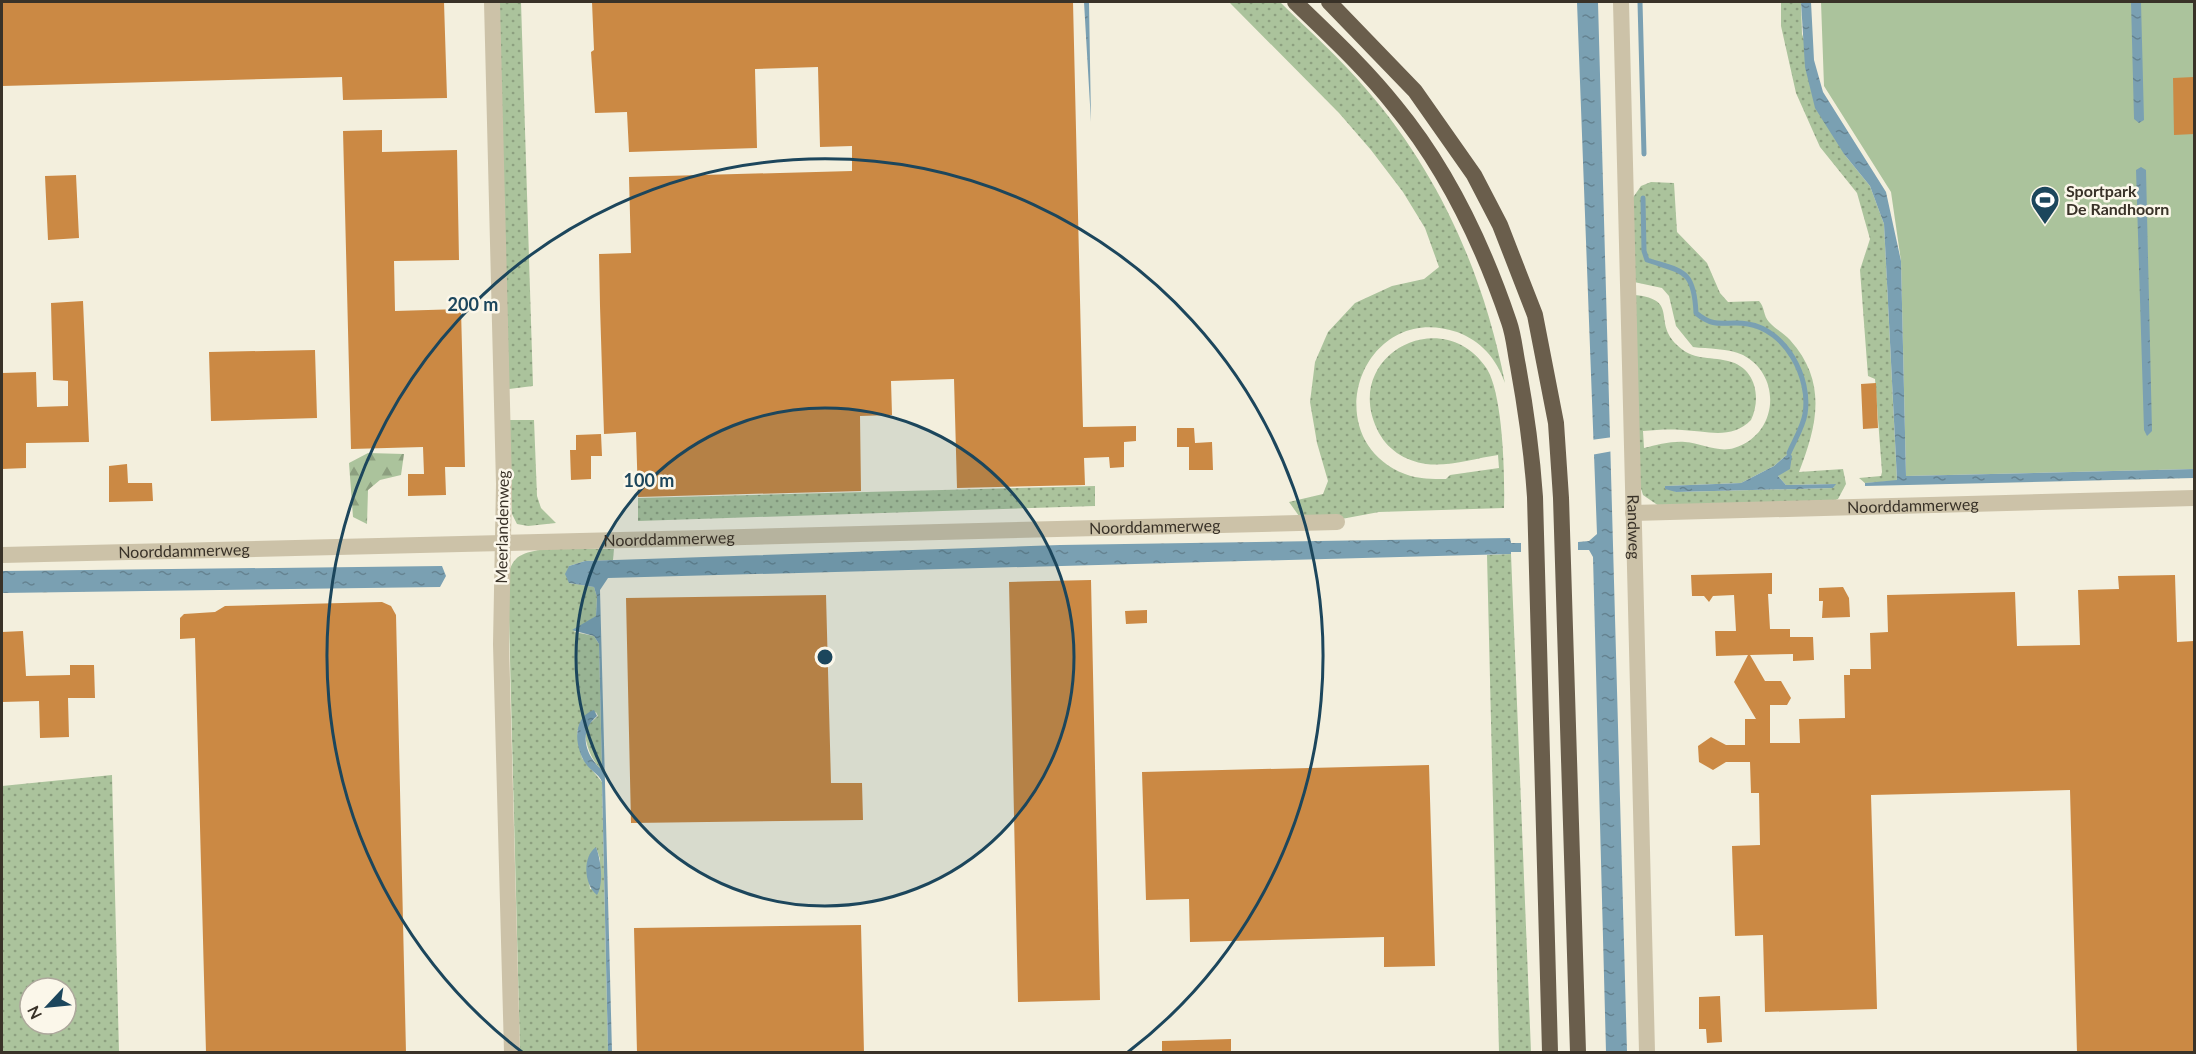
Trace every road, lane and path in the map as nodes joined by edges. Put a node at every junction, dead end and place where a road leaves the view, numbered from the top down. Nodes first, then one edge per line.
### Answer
1 (492, 2) edge
2 (1294, 2) edge
3 (1329, 2) edge
4 (1621, 2) edge
5 (2194, 498) edge
6 (1633, 513) junction
7 (1337, 522) dead end
8 (503, 543) junction
9 (2, 555) edge
10 (512, 1053) edge
11 (1550, 1053) edge
12 (1578, 1053) edge
13 (1647, 1053) edge

1 - 8 street, Meerlandenweg
2 - 11 highway
3 - 12 highway
4 - 6 street, Randweg
5 - 6 street, Noorddammerweg
6 - 13 street, Randweg
7 - 8 street, Noorddammerweg
8 - 9 street, Noorddammerweg
8 - 10 street, Meerlandenweg

